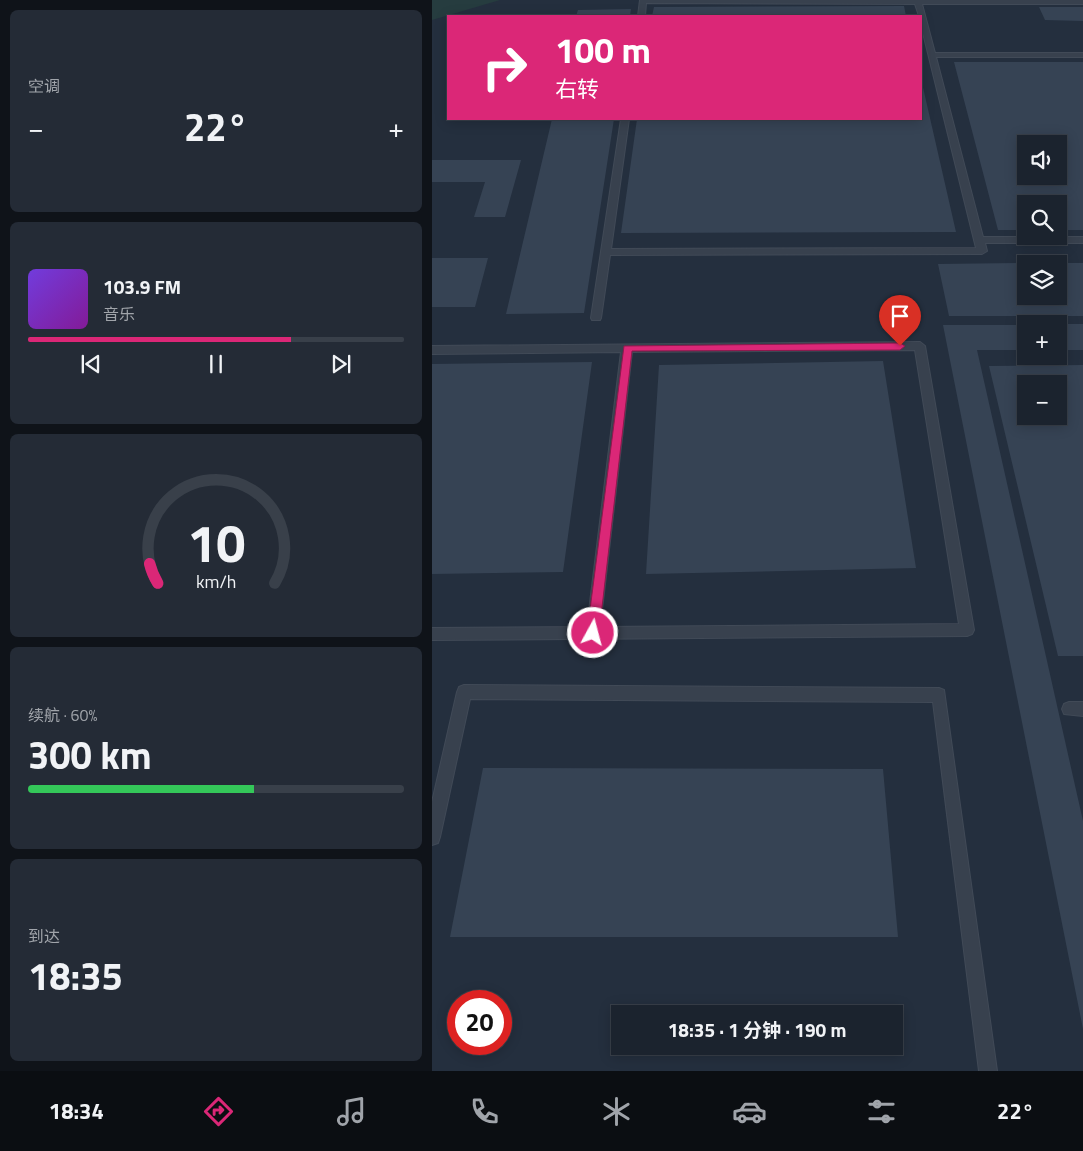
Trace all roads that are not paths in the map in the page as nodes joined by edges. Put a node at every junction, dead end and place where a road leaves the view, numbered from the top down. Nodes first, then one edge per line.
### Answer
1 (918, 1) edge
2 (1082, 2) edge
3 (641, 15) edge
4 (922, 15) edge
5 (922, 17) edge
6 (932, 56) junction
7 (1082, 56) edge
8 (626, 120) edge
9 (980, 240) junction
10 (1082, 240) edge
11 (606, 252) junction
12 (596, 318) dead end
13 (627, 348) junction
14 (432, 350) edge
15 (593, 633) junction
16 (432, 634) edge
17 (432, 837) edge
18 (988, 1071) edge

1 - 2 lane
1 - 3 lane
1 - 4 lane
5 - 6 lane
6 - 7 lane
6 - 9 lane
8 - 11 lane
9 - 10 lane
9 - 11 lane
11 - 12 lane
13 - 14 lane
13 - 15 lane
13 - 15 lane
15 - 16 lane
17 - 18 lane

